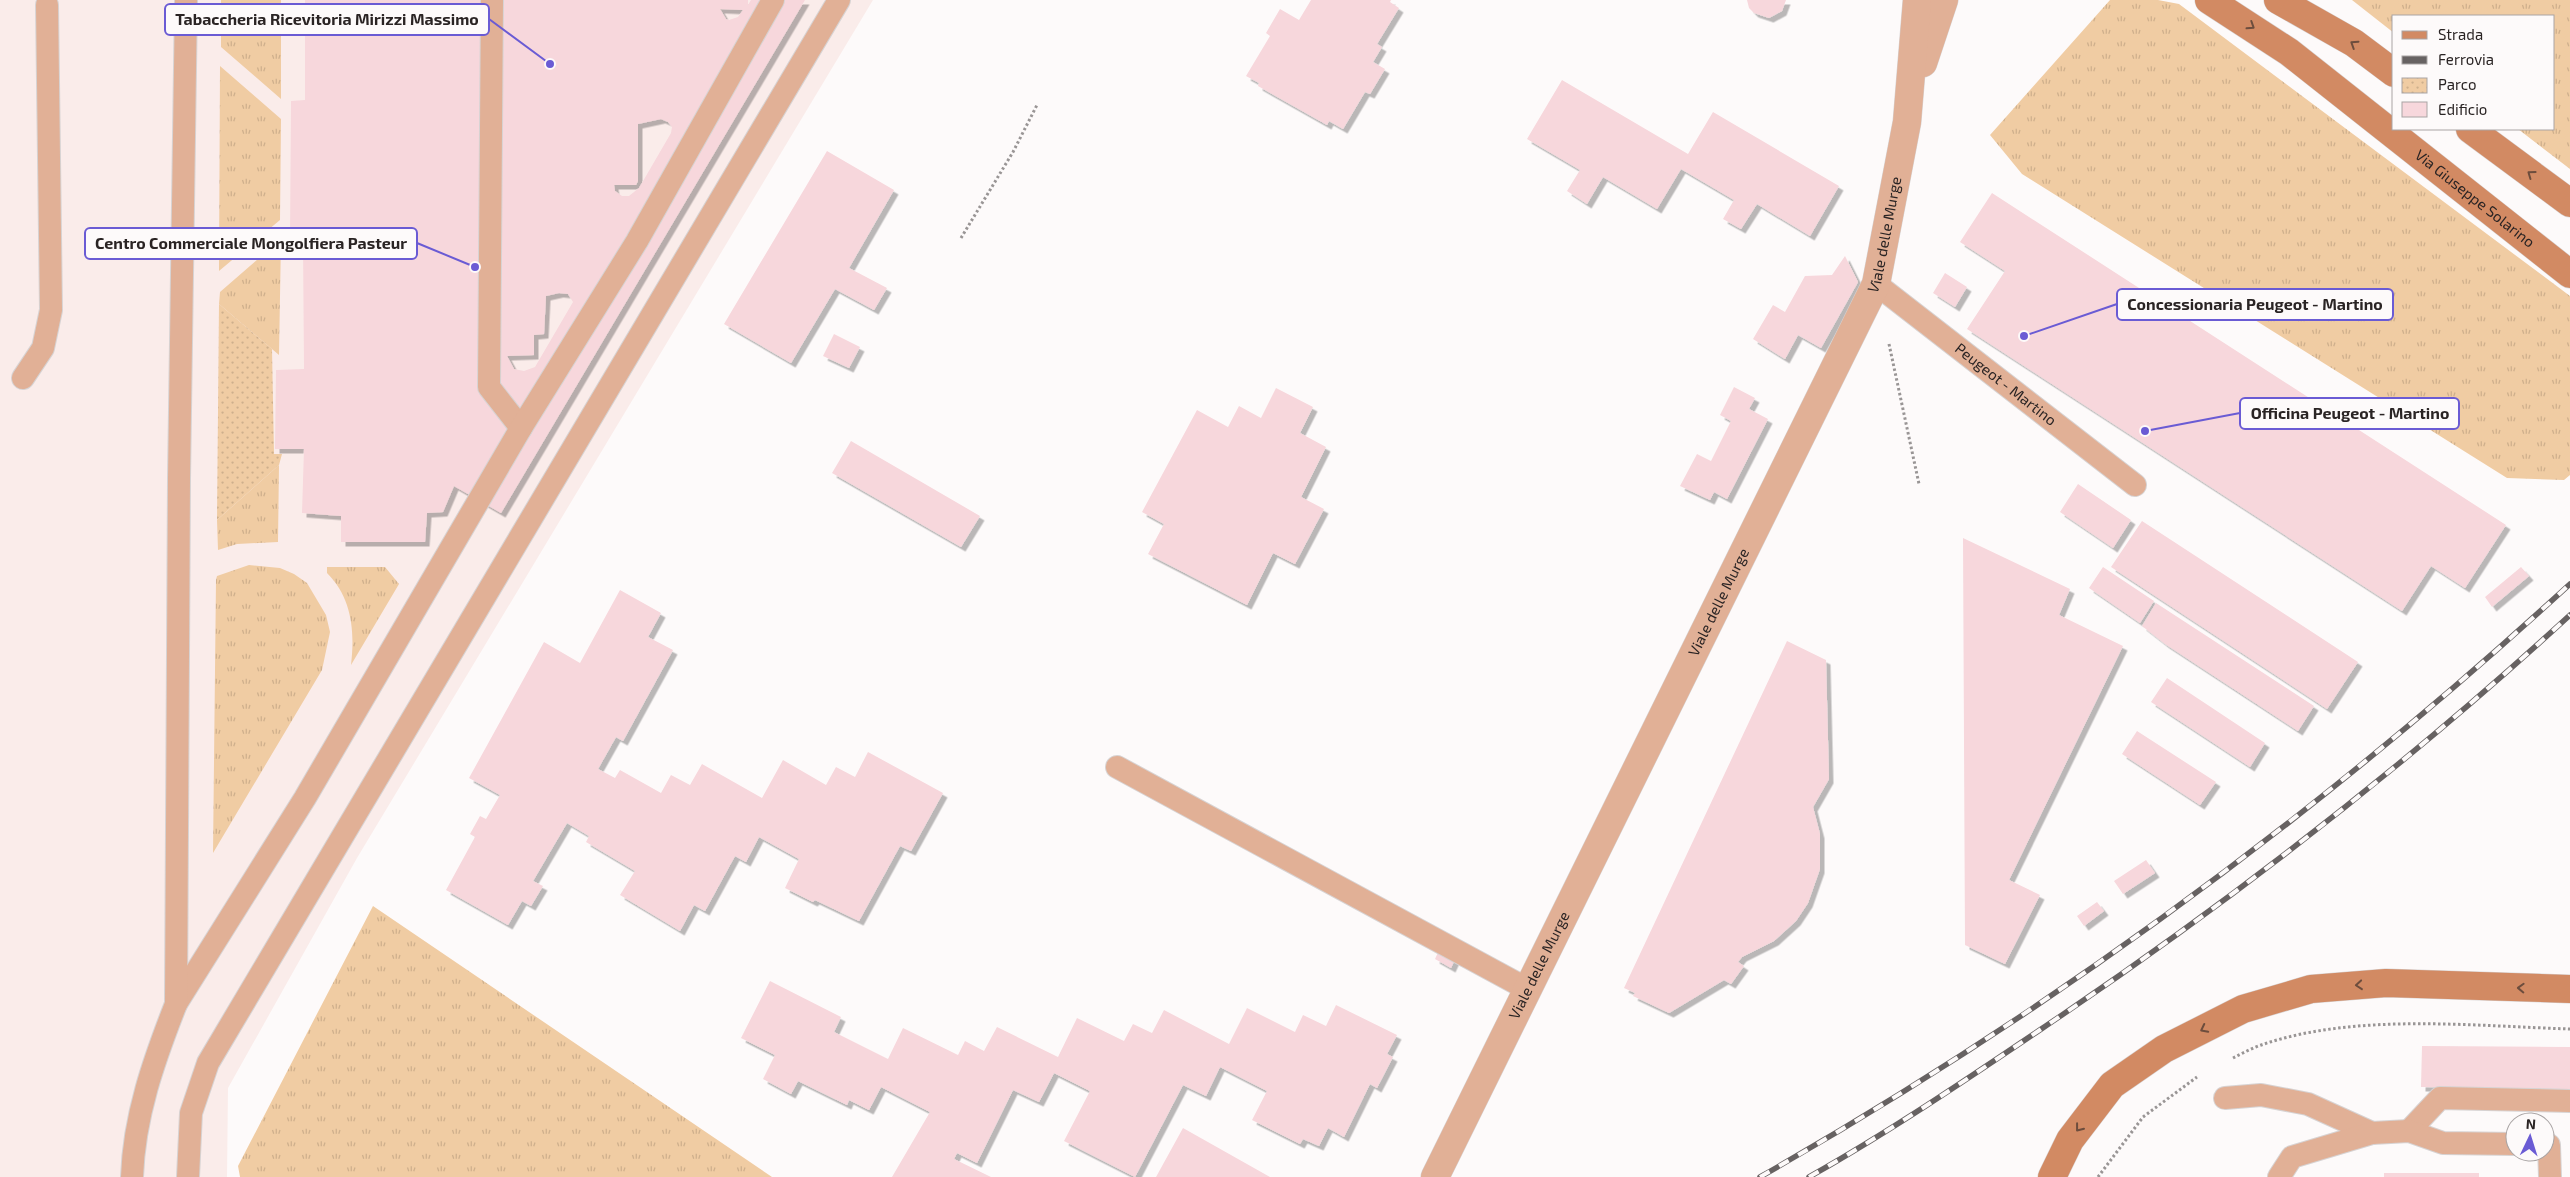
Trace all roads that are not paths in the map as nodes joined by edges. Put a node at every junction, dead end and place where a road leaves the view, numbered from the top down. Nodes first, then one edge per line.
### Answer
1 (186, 0) edge
2 (492, 0) edge
3 (773, 0) edge
4 (839, 0) edge
5 (1917, 0) edge
6 (1944, 0) edge
7 (2209, 0) edge
8 (2278, 0) edge
9 (47, 4) dead end
10 (2392, 72) edge
11 (1908, 108) junction
12 (2471, 130) edge
13 (2570, 203) edge
14 (2570, 274) edge
15 (1876, 284) junction
16 (23, 378) dead end
17 (521, 428) junction
18 (2136, 485) dead end
19 (1116, 767) dead end
20 (2570, 989) edge
21 (1528, 990) junction
22 (176, 1004) junction
23 (2225, 1098) dead end
24 (2570, 1101) edge
25 (2409, 1131) junction
26 (2372, 1134) junction
27 (2505, 1144) edge
28 (2550, 1162) edge
29 (132, 1177) edge
30 (188, 1177) edge
31 (1435, 1177) edge
32 (2052, 1177) edge
33 (2279, 1177) edge
34 (2550, 1177) edge

1 - 22 lane
2 - 17 lane
3 - 17 lane
4 - 30 lane
5 - 11 street, Viale delle Murge
6 - 11 street
7 -> 14 main road, Via Giuseppe Solarino
10 -> 8 main road
9 - 16 lane
11 - 15 street, Viale delle Murge
13 -> 12 main road
15 - 18 lane, Peugeot - Martino
15 - 21 street, Viale delle Murge
17 - 22 lane
19 - 21 lane
20 -> 32 main road
21 - 31 street, Viale delle Murge
22 - 29 lane
23 - 26 lane
24 - 25 lane
25 - 26 lane
25 - 27 lane
26 - 33 lane
28 - 34 lane

